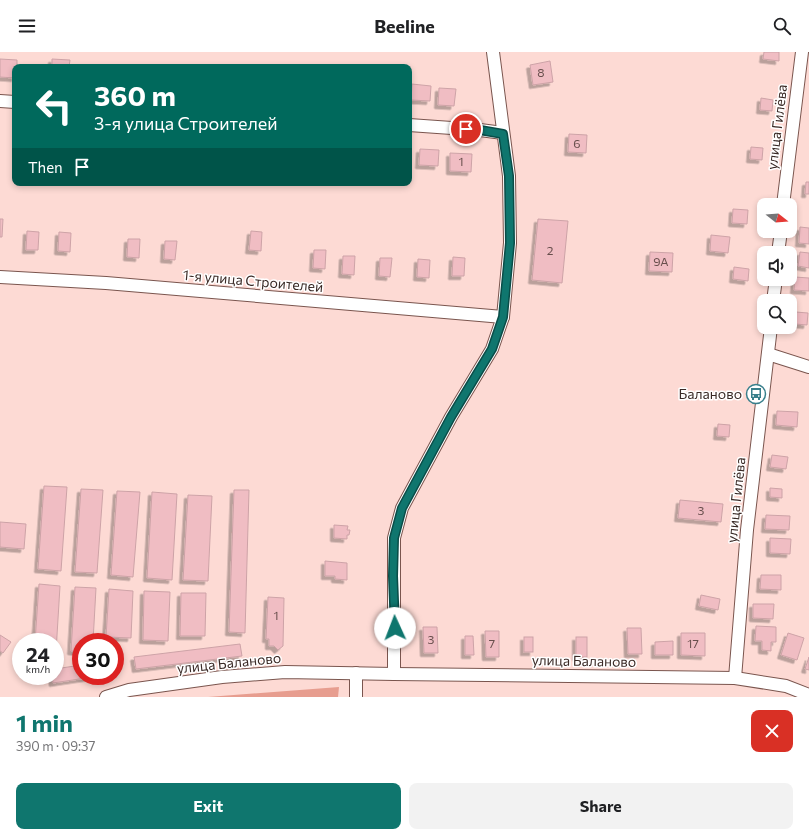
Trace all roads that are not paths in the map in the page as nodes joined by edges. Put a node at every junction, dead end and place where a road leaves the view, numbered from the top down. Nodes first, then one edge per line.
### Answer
1 (493, 52) edge
2 (802, 52) edge
3 (0, 101) edge
4 (12, 102) edge
5 (412, 125) edge
6 (503, 134) junction
7 (784, 198) edge
8 (0, 277) edge
9 (503, 317) junction
10 (770, 334) edge
11 (768, 354) junction
12 (809, 367) edge
13 (356, 673) junction
14 (394, 674) junction
15 (735, 678) junction
16 (809, 695) edge
17 (106, 697) edge
18 (356, 697) edge

1 - 6 street
2 - 7 street, улица Гилёва
3 - 4 street
5 - 6 street
6 - 9 street
8 - 9 street, 1-я улица Строителей
9 - 14 street
10 - 11 street, улица Гилёва
11 - 12 street
11 - 15 street, улица Гилёва
13 - 14 street, улица Баланово
13 - 17 street, улица Баланово
13 - 18 street
14 - 15 street, улица Баланово
15 - 16 street, улица Баланово

